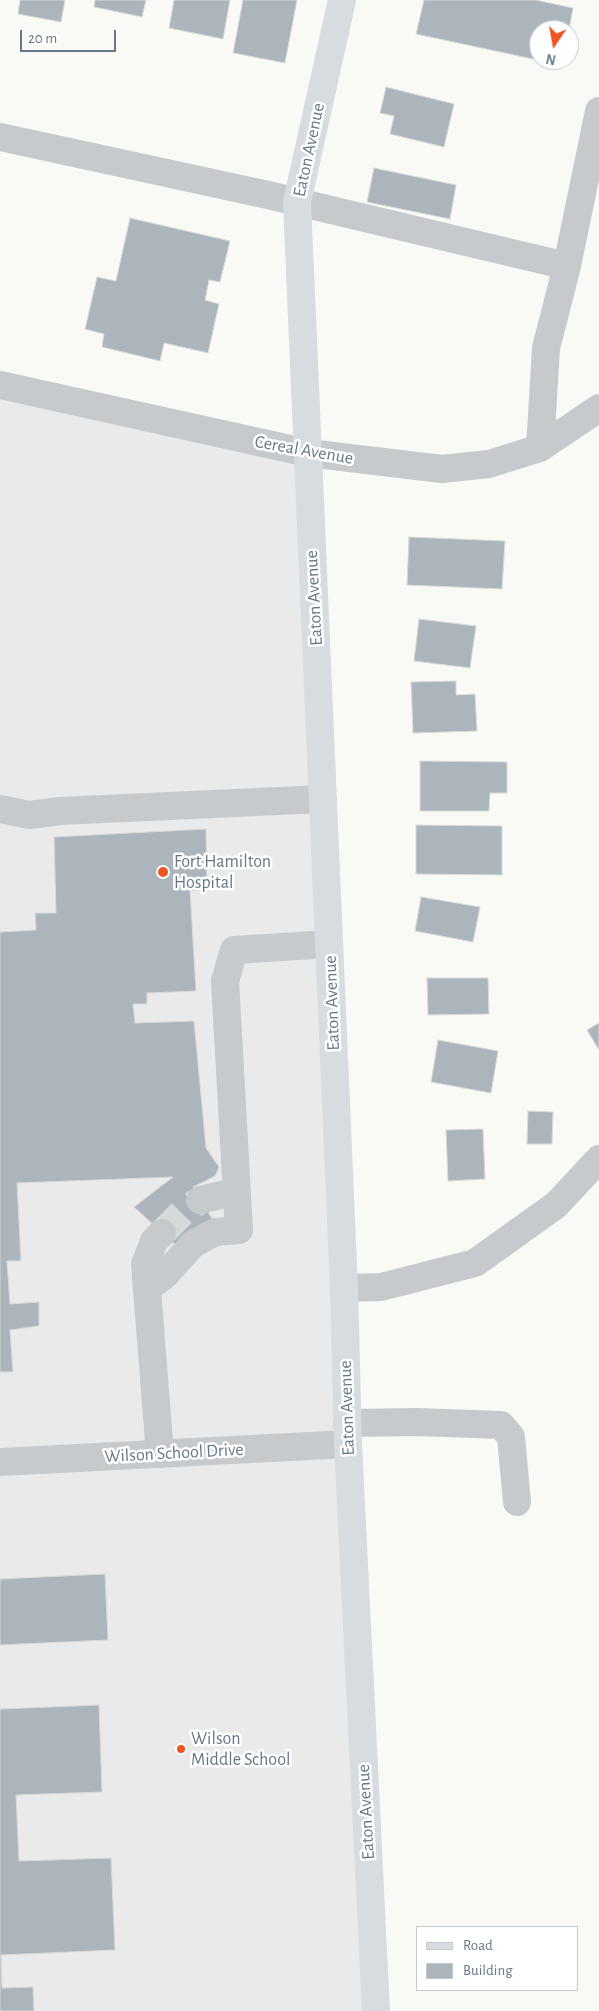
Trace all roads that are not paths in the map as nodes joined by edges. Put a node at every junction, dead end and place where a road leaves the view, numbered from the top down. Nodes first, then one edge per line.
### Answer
1 (342, 0) edge
2 (599, 111) edge
3 (0, 137) edge
4 (297, 202) junction
5 (567, 266) junction
6 (0, 385) edge
7 (599, 408) edge
8 (540, 448) junction
9 (308, 454) junction
10 (323, 799) junction
11 (0, 809) edge
12 (329, 944) junction
13 (599, 1159) edge
14 (237, 1191) junction
15 (200, 1200) tunnel mouth
16 (162, 1233) tunnel mouth
17 (148, 1288) junction
18 (344, 1288) junction
19 (347, 1433) junction
20 (160, 1454) junction
21 (0, 1462) edge
22 (516, 1502) dead end
23 (376, 2011) edge

1 - 4 main road, Eaton Avenue
2 - 5 street
3 - 4 street
4 - 5 street
4 - 9 main road, Eaton Avenue
5 - 8 street
6 - 9 street, Cereal Avenue
7 - 8 street, Cereal Avenue
8 - 9 street, Cereal Avenue
9 - 10 main road, Eaton Avenue
10 - 11 street
10 - 12 main road, Eaton Avenue
12 - 14 street
12 - 18 main road, Eaton Avenue
13 - 18 street
14 - 15 street
14 - 17 street
16 - 17 street
17 - 20 street
18 - 19 main road, Eaton Avenue
19 - 20 street, Wilson School Drive
19 - 22 street, Wilson School Drive
19 - 23 main road, Eaton Avenue
20 - 21 street, Wilson School Drive

